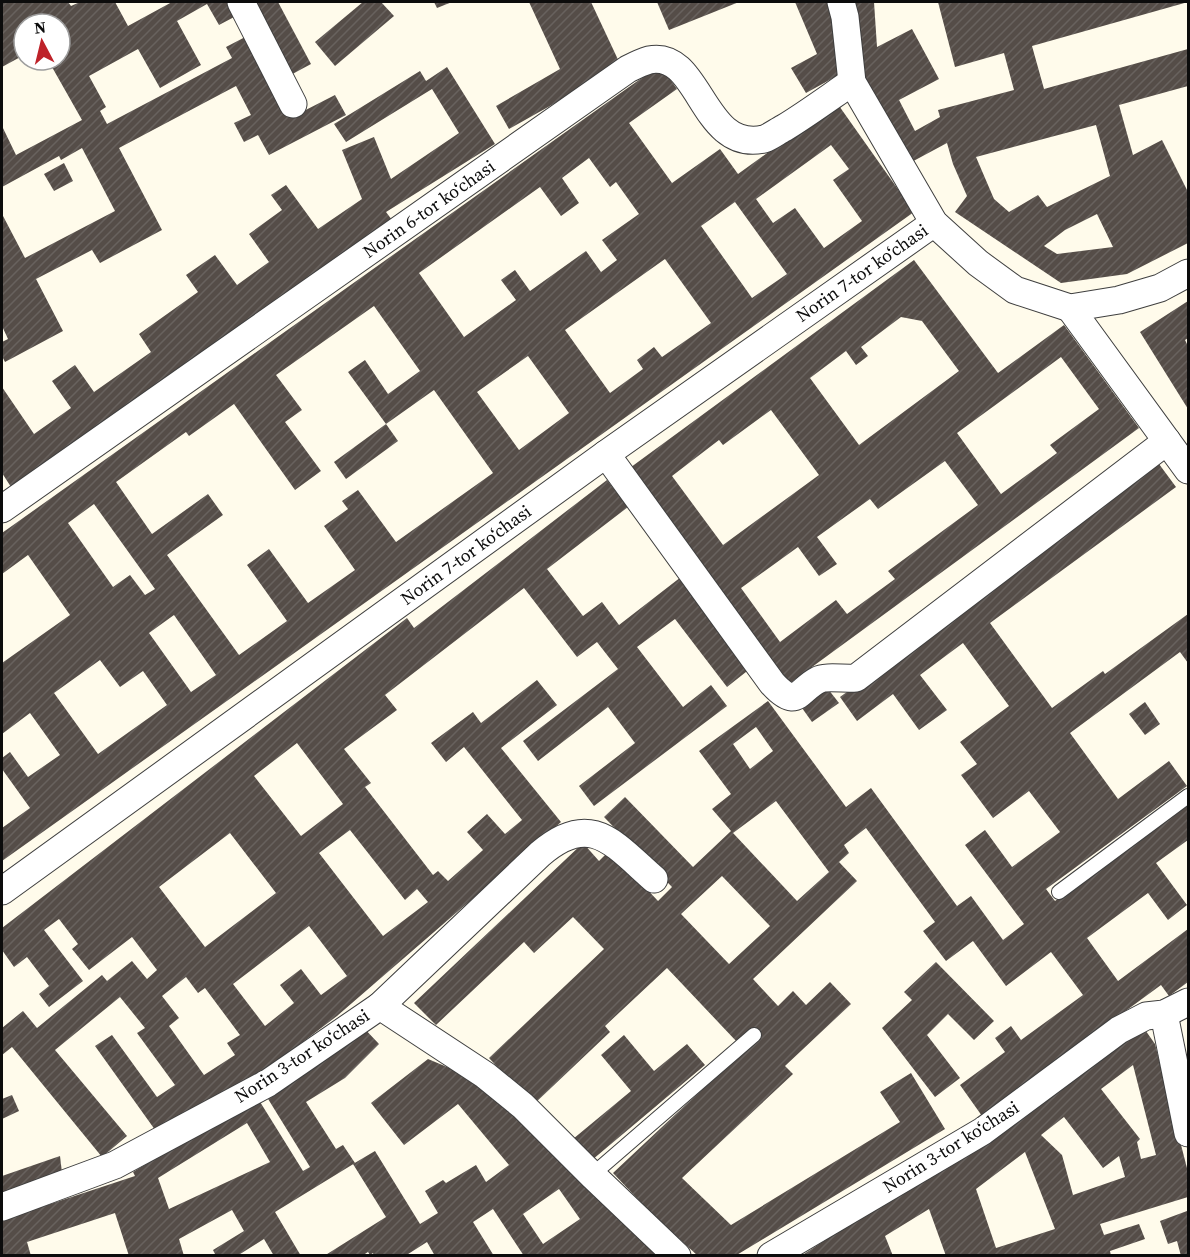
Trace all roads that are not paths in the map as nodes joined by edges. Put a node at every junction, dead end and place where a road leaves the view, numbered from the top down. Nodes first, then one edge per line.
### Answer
1 (241, 2) edge
2 (841, 2) edge
3 (852, 82) junction
4 (293, 104) dead end
5 (934, 223) junction
6 (1188, 273) edge
7 (1070, 308) junction
8 (1167, 441) junction
9 (606, 454) junction
10 (1188, 470) edge
11 (2, 509) edge
12 (1188, 796) edge
13 (654, 879) dead end
14 (2, 891) edge
15 (1059, 892) dead end
16 (1188, 1002) edge
17 (380, 1006) junction
18 (1164, 1014) junction
19 (754, 1035) dead end
20 (1188, 1133) edge
21 (592, 1175) junction
22 (2, 1208) edge
23 (677, 1256) edge
24 (771, 1256) edge

1 - 4 street
2 - 3 street
3 - 5 street
3 - 11 street, Norin 6-tor koʻchasi
5 - 7 street
5 - 9 street, Norin 7-tor koʻchasi
6 - 7 street
7 - 8 street
8 - 9 street
8 - 10 street
9 - 14 street, Norin 7-tor koʻchasi
12 - 15 lane
13 - 17 street
16 - 18 street, Norin 3-tor koʻchasi
17 - 21 street, Norin 3-tor koʻchasi
17 - 22 street, Norin 3-tor koʻchasi
18 - 20 street
18 - 24 street, Norin 3-tor koʻchasi
19 - 21 lane
21 - 23 street, Norin 3-tor koʻchasi

